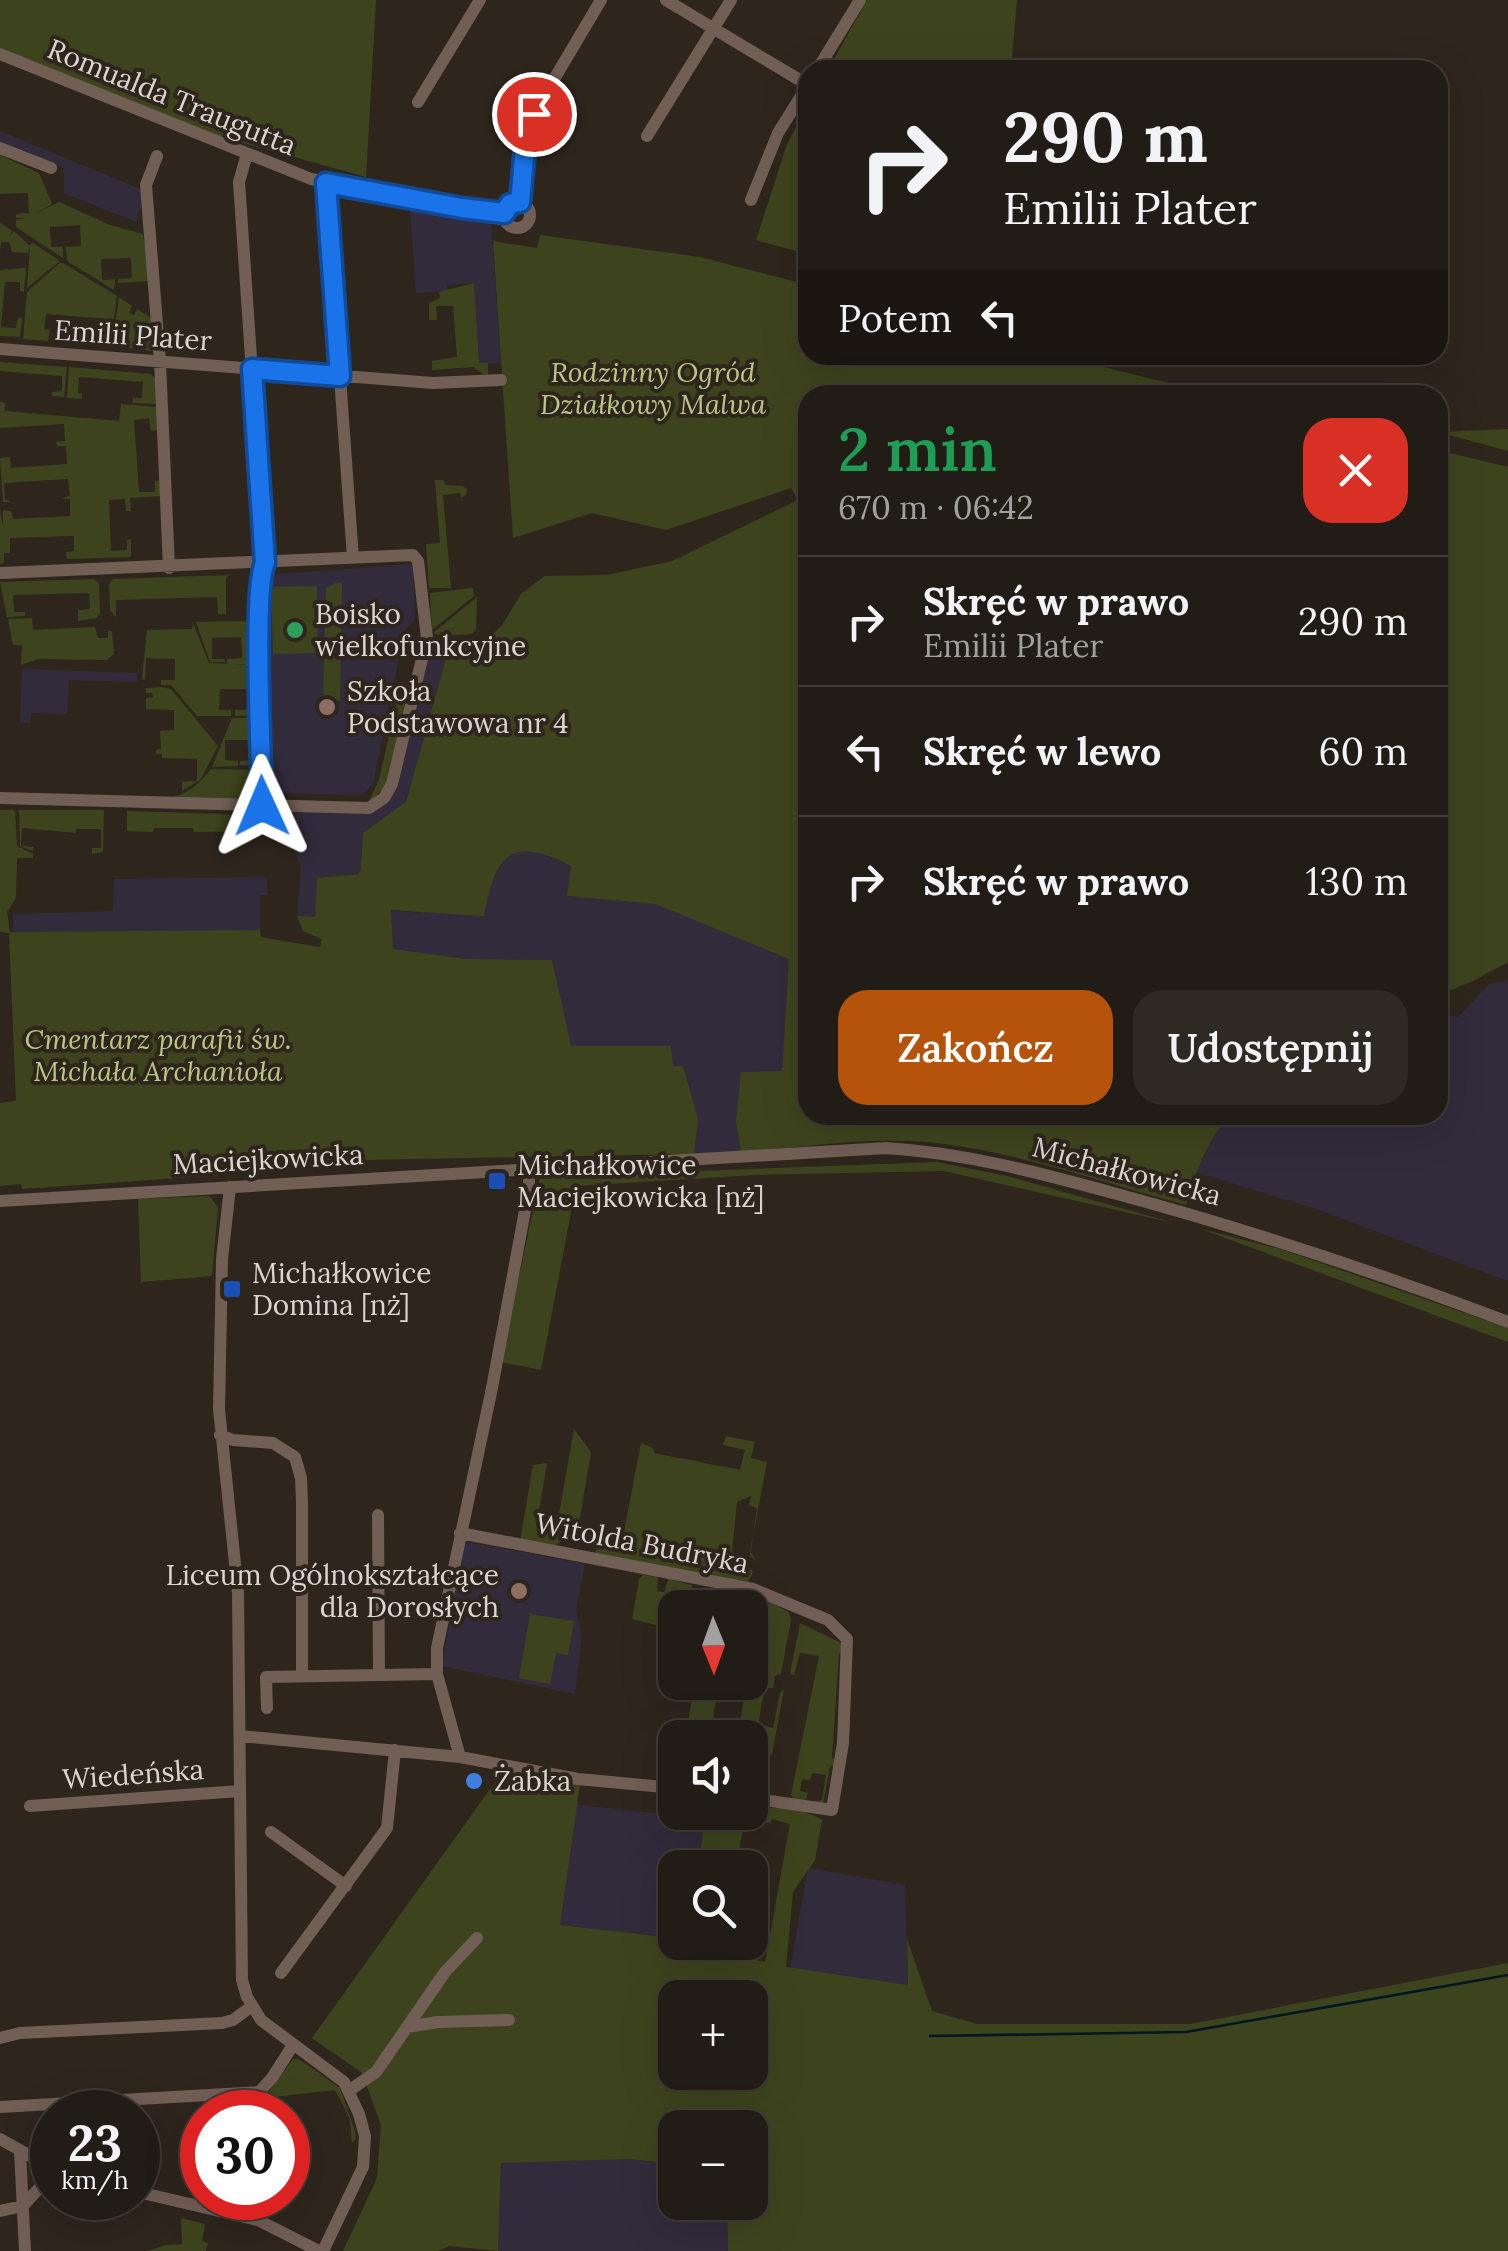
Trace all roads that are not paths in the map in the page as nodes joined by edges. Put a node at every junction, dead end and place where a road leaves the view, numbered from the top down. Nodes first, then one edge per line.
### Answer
1 (480, 0) edge
2 (601, 0) edge
3 (666, 0) edge
4 (731, 0) edge
5 (860, 0) edge
6 (714, 28) junction
7 (0, 54) edge
8 (823, 60) edge
9 (798, 79) edge
10 (798, 101) edge
11 (418, 102) dead end
12 (647, 136) dead end
13 (0, 148) edge
14 (247, 154) junction
15 (157, 156) dead end
16 (51, 168) dead end
17 (326, 183) junction
18 (752, 200) dead end
19 (520, 202) junction
20 (504, 213) junction
21 (0, 350) edge
22 (160, 362) junction
23 (252, 369) junction
24 (340, 376) junction
25 (501, 380) dead end
26 (353, 558) junction
27 (265, 563) junction
28 (168, 568) junction
29 (0, 573) edge
30 (0, 798) edge
31 (262, 806) junction
32 (533, 1168) junction
33 (230, 1187) junction
34 (0, 1200) edge
35 (1508, 1322) edge
36 (220, 1435) junction
37 (378, 1515) dead end
38 (460, 1533) junction
39 (437, 1674) junction
40 (379, 1675) junction
41 (302, 1676) junction
42 (267, 1708) dead end
43 (240, 1736) junction
44 (395, 1750) junction
45 (460, 1757) junction
46 (658, 1786) edge
47 (240, 1791) junction
48 (768, 1801) edge
49 (30, 1806) dead end
50 (271, 1832) dead end
51 (346, 1886) junction
52 (476, 1938) dead end
53 (281, 1973) dead end
54 (252, 2006) junction
55 (509, 2020) dead end
56 (407, 2027) junction
57 (0, 2038) edge
58 (293, 2045) junction
59 (350, 2090) junction
60 (0, 2107) edge
61 (0, 2139) edge
62 (20, 2151) junction
63 (30, 2157) edge
64 (160, 2197) edge
65 (30, 2198) edge
66 (23, 2206) junction
67 (0, 2211) edge
68 (24, 2251) edge
69 (321, 2251) edge

1 - 11 street
2 - 19 street
3 - 6 street
4 - 6 street
5 - 8 street
6 - 9 street
6 - 12 street
7 - 14 street, Romualda Traugutta
10 - 18 street
13 - 16 street
14 - 17 street, Romualda Traugutta
14 - 23 street
15 - 22 street
17 - 20 street, Romualda Traugutta
17 - 24 street
19 - 20 street
19 - 20 street
21 - 22 street, Emilii Plater
22 - 23 street, Emilii Plater
22 - 28 street
23 - 24 street, Emilii Plater
23 - 27 street
24 - 25 street, Emilii Plater
24 - 26 street
26 - 27 street
26 - 31 street
27 - 28 street
27 - 31 street
28 - 29 street
30 - 31 street
32 - 33 street, Maciejkowicka
32 - 35 street, Michałkowicka
32 - 38 street
33 - 34 street, Maciejkowicka
33 - 36 street
36 - 41 street
36 - 43 street
37 - 40 street
38 - 39 street
38 - 48 street, Witolda Budryka
39 - 40 street
39 - 45 street
40 - 41 street
41 - 42 street
43 - 44 street
43 - 47 street
44 - 45 street
44 - 51 street
45 - 46 street
47 - 49 street, Wiedeńska
47 - 54 street
50 - 51 street
51 - 53 street
52 - 56 street
54 - 57 street
54 - 58 street
55 - 56 street
56 - 59 street
58 - 59 street
58 - 60 street
59 - 69 street
61 - 62 street
62 - 63 street
62 - 66 street
64 - 69 street
65 - 66 street
66 - 67 street
66 - 68 street

